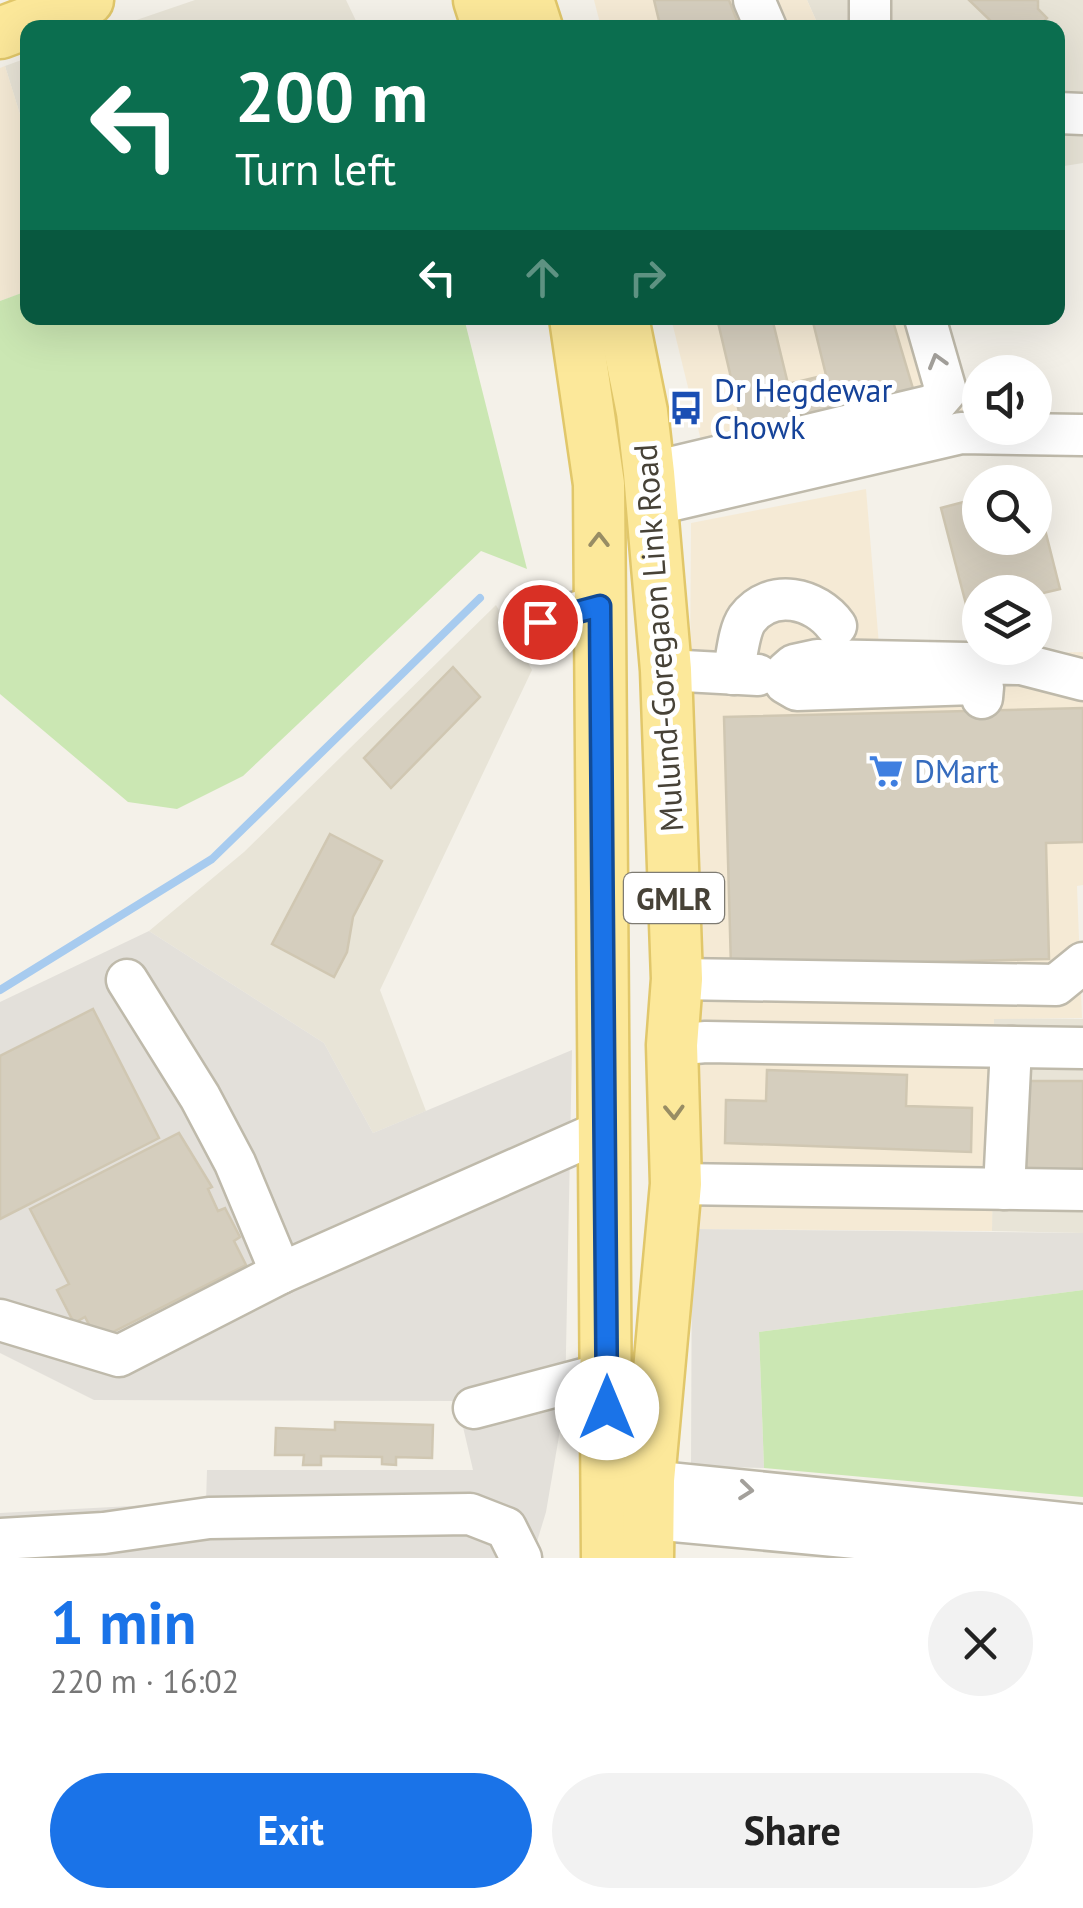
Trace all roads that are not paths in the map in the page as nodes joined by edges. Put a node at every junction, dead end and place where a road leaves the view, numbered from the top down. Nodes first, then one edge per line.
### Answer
1 (88, 0) edge
2 (47, 20) edge
3 (575, 325) edge
4 (624, 325) edge
5 (927, 325) edge
6 (1083, 435) edge
7 (650, 489) junction
8 (600, 606) junction
9 (836, 626) dead end
10 (525, 634) dead end
11 (666, 670) junction
12 (1083, 680) edge
13 (982, 698) dead end
14 (1083, 963) edge
15 (677, 979) junction
16 (127, 980) dead end
17 (672, 1045) junction
18 (1011, 1047) junction
19 (1083, 1048) edge
20 (604, 1130) junction
21 (676, 1184) junction
22 (1004, 1189) junction
23 (1083, 1190) edge
24 (281, 1273) junction
25 (0, 1320) edge
26 (606, 1373) junction
27 (474, 1408) dead end
28 (628, 1518) edge
29 (1083, 1525) edge
30 (923, 1526) junction
31 (0, 1539) edge
32 (521, 1558) edge
33 (1069, 1558) edge

1 - 2 main road
8 -> 3 main road, Mulund-Goregaon Link Road / GMLR
4 - 7 main road, Mulund-Goregaon Link Road / GMLR
7 -> 5 street
6 - 7 street
7 - 11 main road, Mulund-Goregaon Link Road / GMLR
8 - 10 street
8 - 20 main road, Mulund-Goregaon Link Road / GMLR
9 - 11 street
11 - 15 main road, Mulund-Goregaon Link Road / GMLR
12 - 13 street
14 - 15 street
15 - 17 main road, Mulund-Goregaon Link Road / GMLR
16 - 24 street
17 - 18 street
17 -> 21 main road, Mulund-Goregaon Link Road / GMLR
18 - 19 street
18 - 22 street
20 - 24 street
20 - 26 main road, Mulund-Goregaon Link Road / GMLR
21 - 22 street
21 - 28 main road, Mulund-Goregaon Link Road / GMLR
22 - 23 street
24 - 25 street
26 - 27 street
26 - 28 main road, Mulund-Goregaon Link Road / GMLR
28 - 30 street
29 - 30 street
30 - 33 street
31 - 32 street

